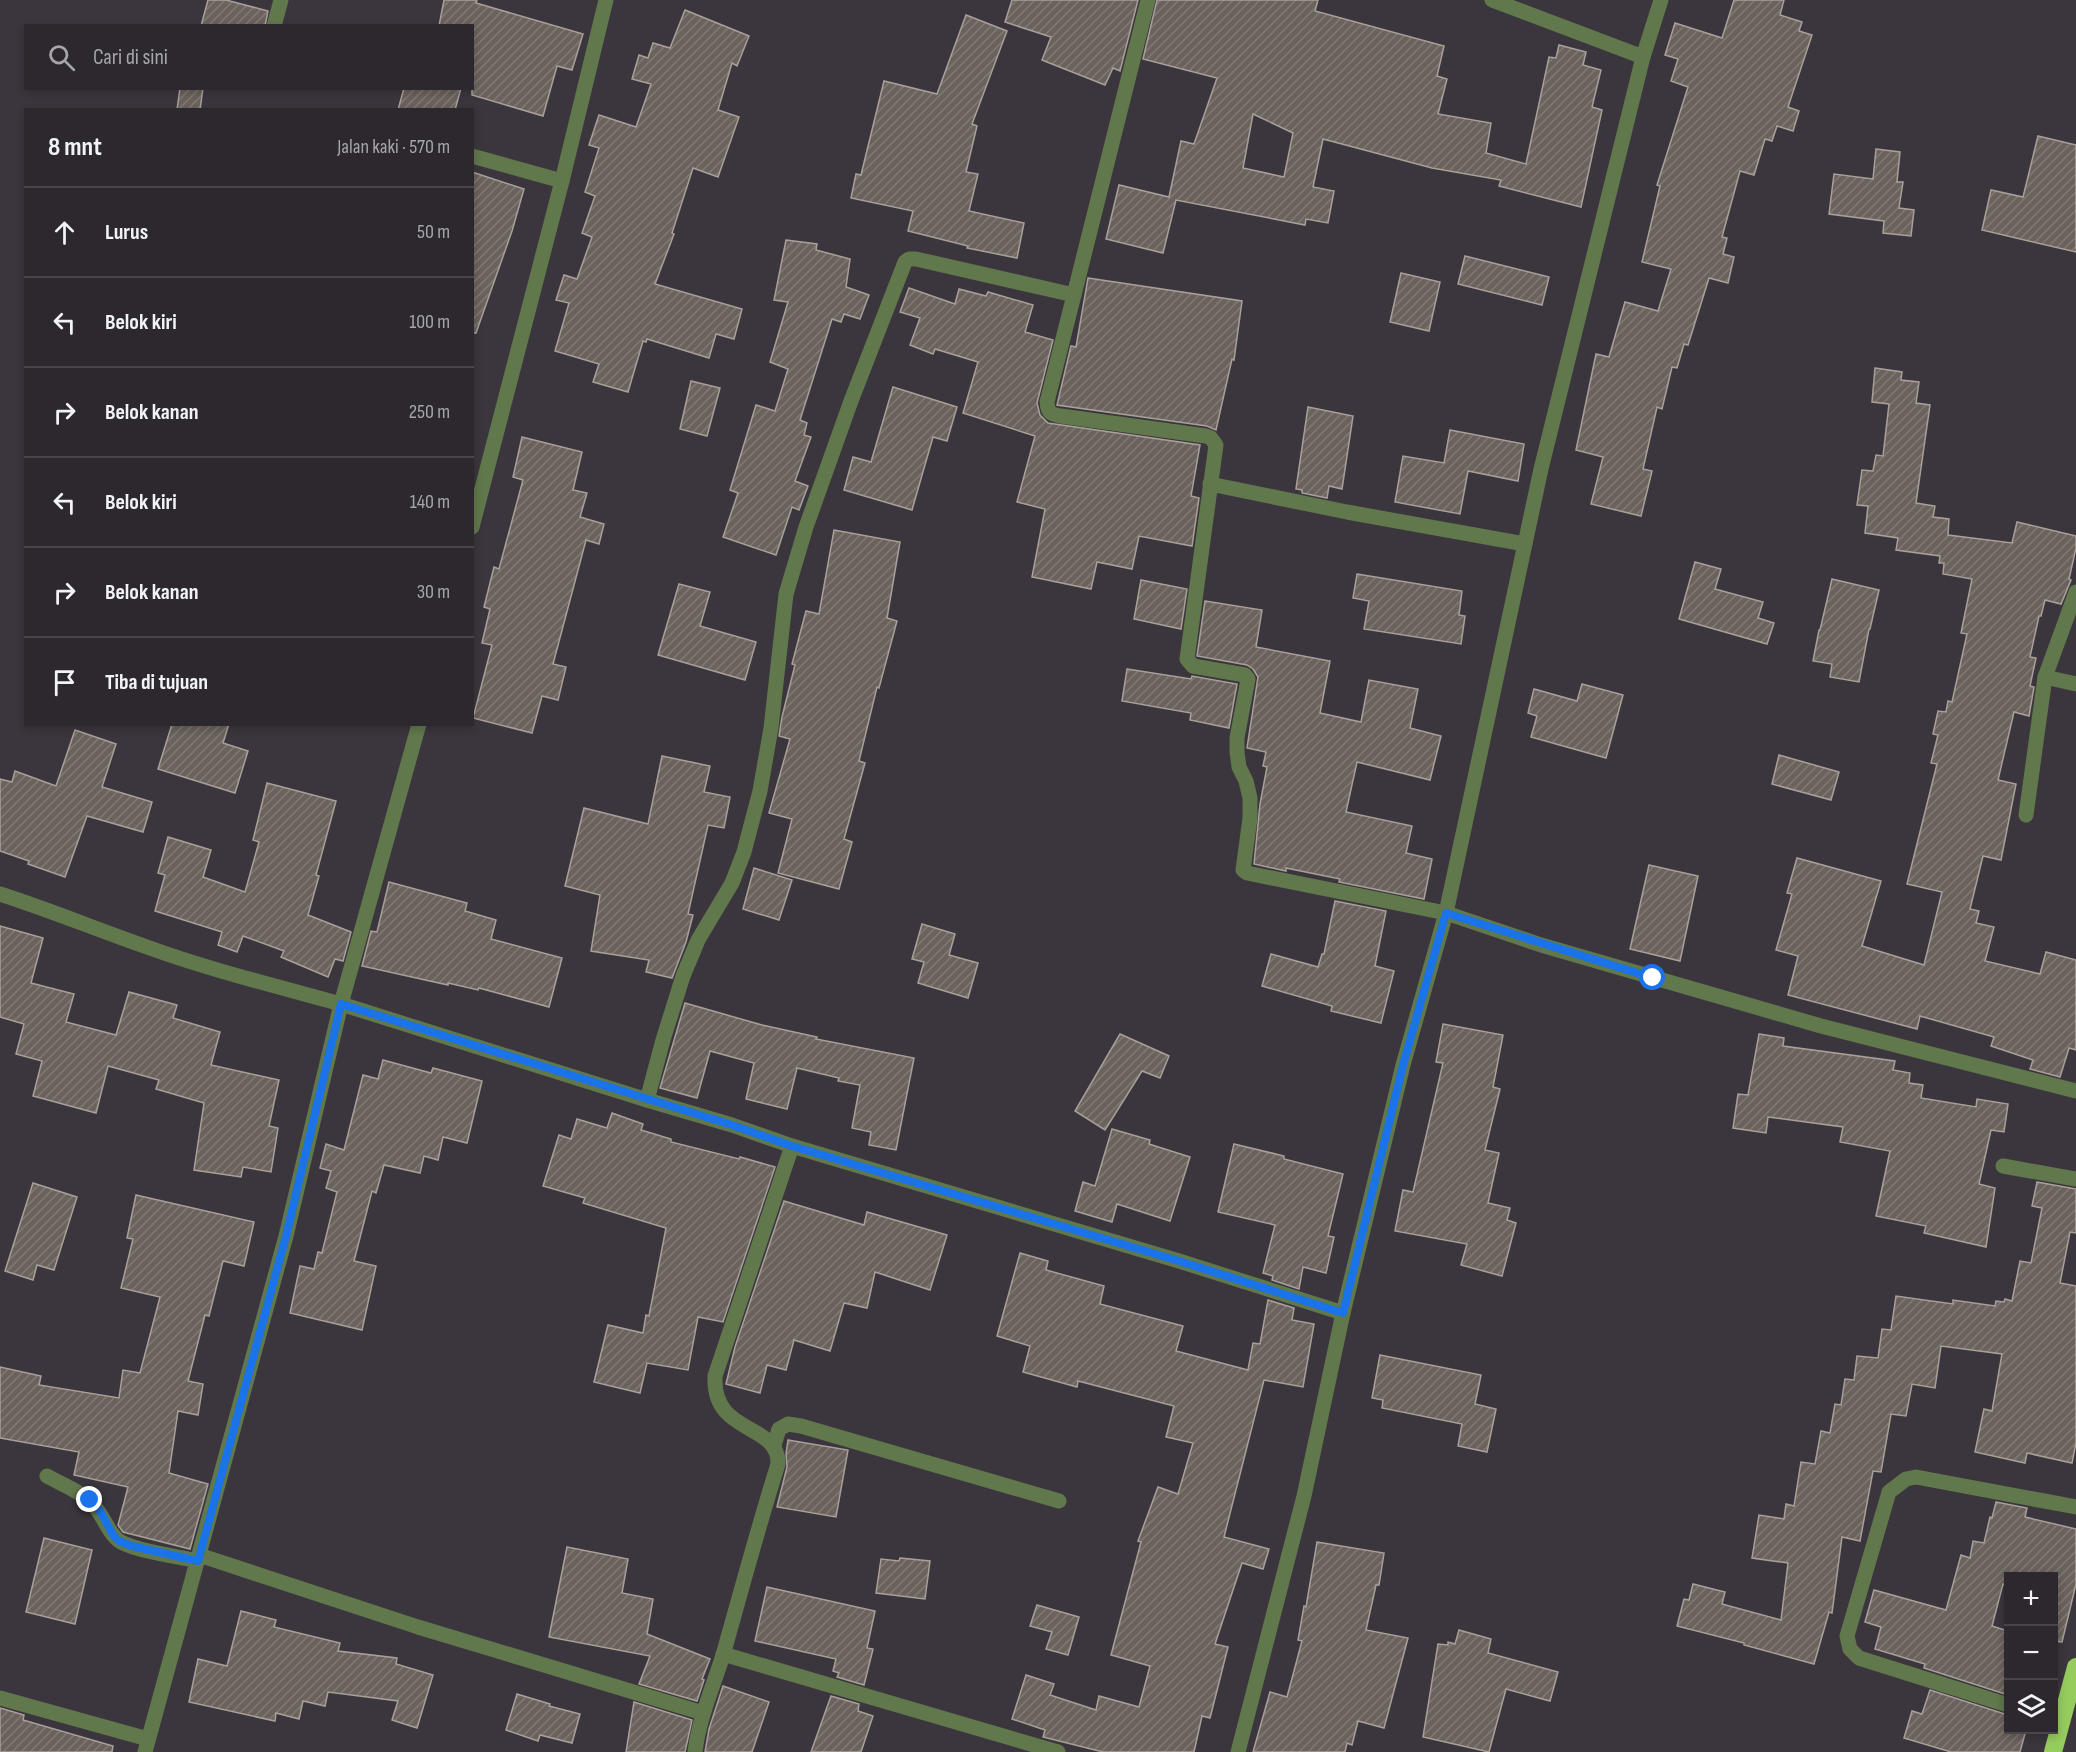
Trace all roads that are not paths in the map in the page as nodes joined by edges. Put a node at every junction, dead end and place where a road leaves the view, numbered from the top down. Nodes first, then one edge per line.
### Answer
1 (281, 0) edge
2 (606, 0) edge
3 (1148, 0) edge
4 (1492, 0) edge
5 (1660, 0) edge
6 (275, 24) edge
7 (1643, 57) junction
8 (474, 157) edge
9 (562, 181) junction
10 (1074, 295) junction
11 (1210, 484) junction
12 (474, 518) edge
13 (1525, 544) junction
14 (2076, 592) edge
15 (2045, 677) junction
16 (2076, 684) edge
17 (418, 726) edge
18 (2026, 815) dead end
19 (0, 894) edge
20 (1446, 913) junction
21 (341, 1004) junction
22 (2076, 1091) edge
23 (647, 1100) junction
24 (792, 1146) junction
25 (2003, 1166) dead end
26 (2076, 1179) edge
27 (1343, 1313) junction
28 (774, 1445) junction
29 (48, 1476) dead end
30 (1059, 1501) dead end
31 (2076, 1507) edge
32 (199, 1558) junction
33 (723, 1654) junction
34 (2076, 1667) edge
35 (0, 1698) edge
36 (2004, 1704) edge
37 (703, 1713) junction
38 (2058, 1717) edge
39 (2055, 1734) edge
40 (147, 1746) edge
41 (695, 1752) edge
42 (1058, 1752) edge
43 (1238, 1752) edge
44 (2053, 1752) edge

1 - 6 street
2 - 9 street
3 - 10 street
4 - 7 street
5 - 7 street
7 - 13 street
8 - 9 street
9 - 12 street
10 - 11 street
10 - 23 street
11 - 13 street
11 - 20 street
13 - 20 street
14 - 15 street
15 - 16 street
15 - 18 street
17 - 21 street
19 - 21 street
20 - 22 street
20 - 27 street
21 - 23 street
21 - 32 street
23 - 24 street
24 - 27 street
24 - 28 street
25 - 26 street
27 - 43 street
28 - 30 street
28 - 33 street
29 - 32 street
31 - 36 street
32 - 37 street
32 - 40 street
33 - 37 street
33 - 42 street
34 - 38 highway
35 - 40 street
37 - 41 street
39 - 44 highway

